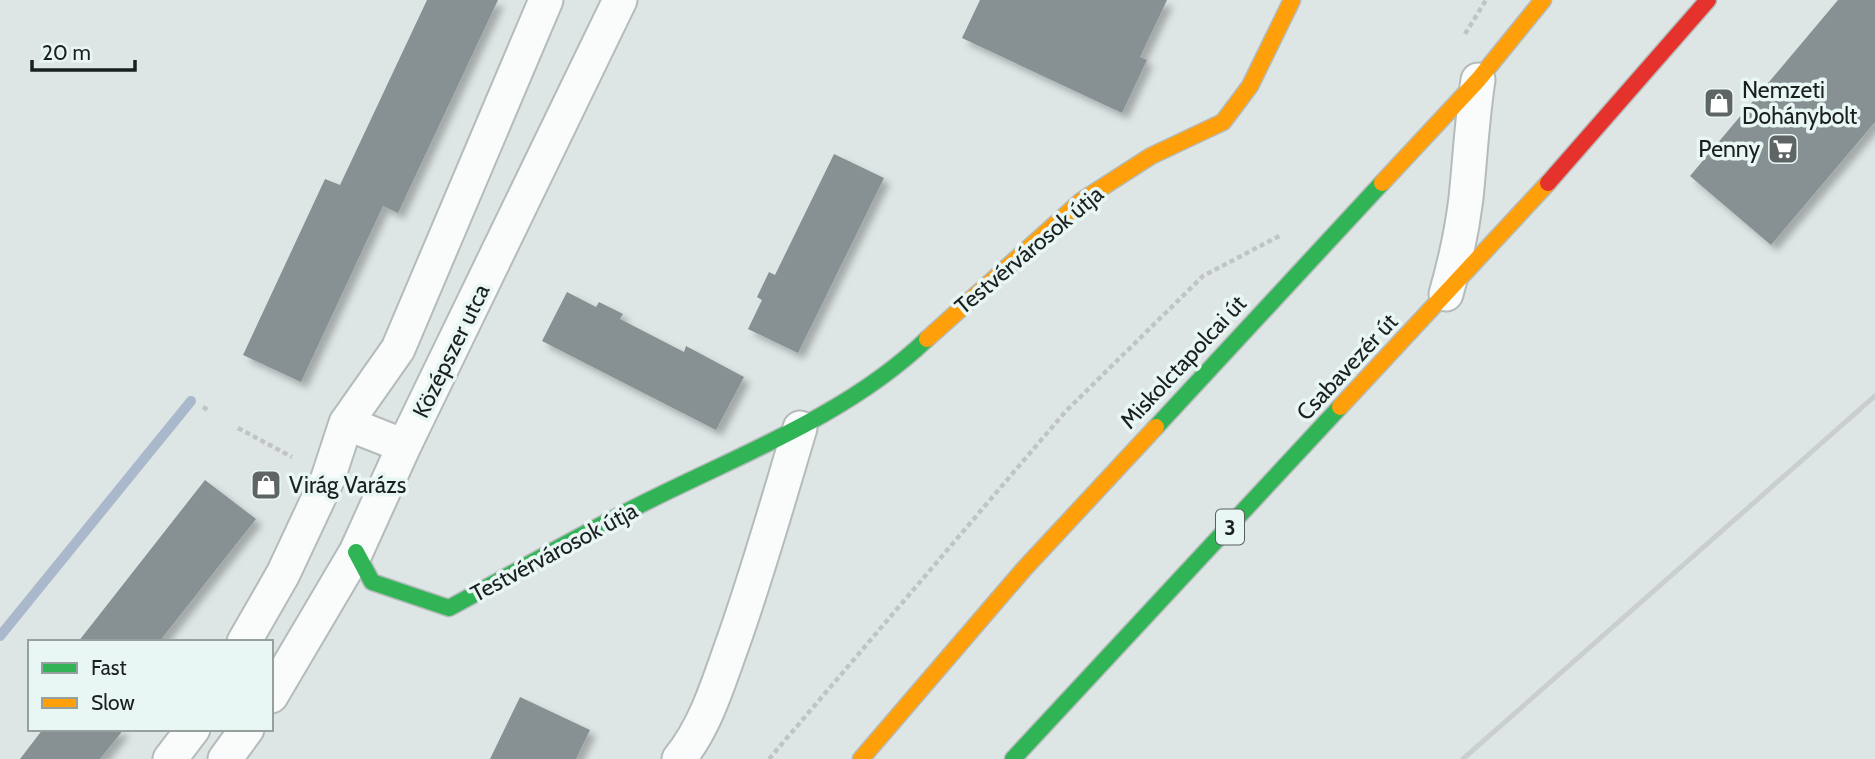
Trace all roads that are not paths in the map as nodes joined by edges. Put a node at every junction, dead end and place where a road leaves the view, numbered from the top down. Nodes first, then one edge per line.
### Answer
1 (546, 0) edge
2 (620, 0) edge
3 (1292, 0) edge
4 (1543, 0) edge
5 (1708, 0) edge
6 (1478, 80) junction
7 (1466, 197) junction
8 (1488, 247) junction
9 (1446, 294) junction
10 (346, 423) junction
11 (800, 428) junction
12 (404, 446) junction
13 (356, 552) junction
14 (245, 640) edge
15 (273, 693) edge
16 (191, 731) edge
17 (246, 731) edge
18 (170, 759) edge
19 (225, 759) edge
20 (679, 759) edge
21 (862, 759) edge
22 (1013, 759) edge

1 - 10 street
2 - 12 street, Középszer utca
3 - 11 street, Testvérvárosok útja
4 - 6 street, Miskolctapolcai út
5 - 8 street, Csabavezér út / 3
6 - 7 street
6 - 21 street, Miskolctapolcai út
7 - 8 street
7 - 9 street
8 - 9 street, Csabavezér út / 3
9 - 22 street, Csabavezér út / 3
10 - 12 street
10 - 14 street
11 - 13 street, Testvérvárosok útja
11 - 20 street
12 - 13 street, Középszer utca
13 - 15 street, Középszer utca
16 - 18 street
17 - 19 street

